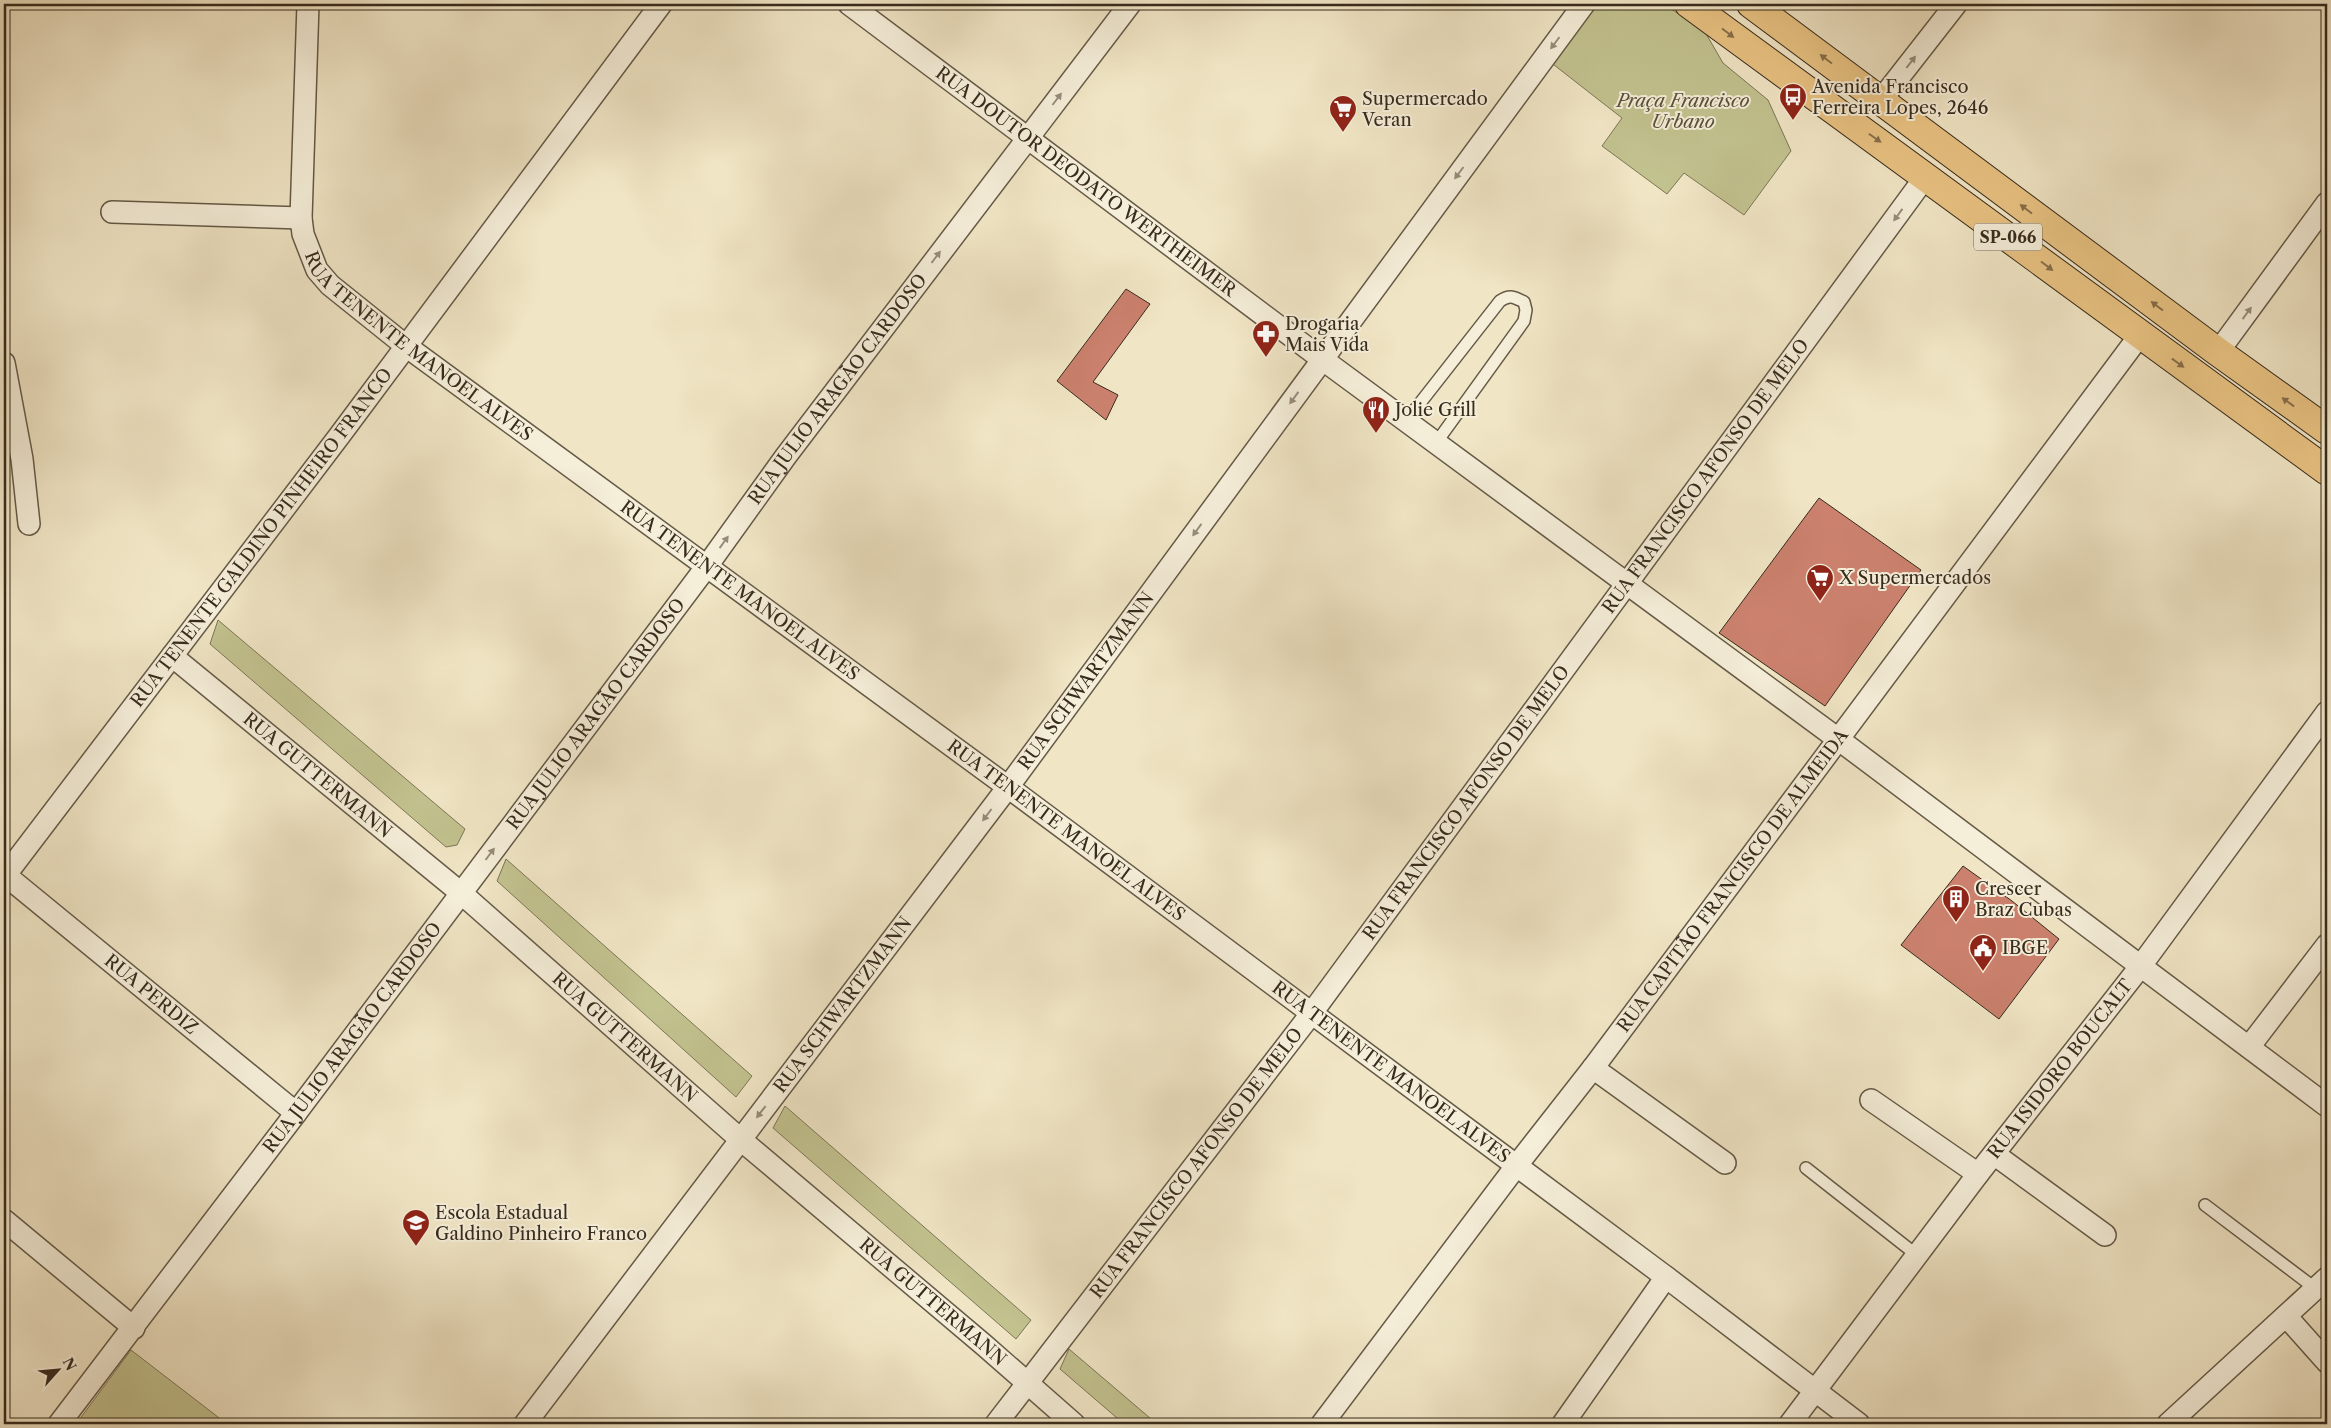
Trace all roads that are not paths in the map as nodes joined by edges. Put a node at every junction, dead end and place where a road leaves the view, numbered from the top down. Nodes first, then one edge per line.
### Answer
1 (308, 4) edge
2 (661, 4) edge
3 (849, 4) edge
4 (1130, 4) edge
5 (1584, 4) edge
6 (1689, 4) edge
7 (1751, 4) edge
8 (1956, 4) edge
9 (1880, 100) junction
10 (1027, 138) junction
11 (1926, 176) junction
12 (2327, 203) edge
13 (112, 212) dead end
14 (301, 218) junction
15 (2140, 335) junction
16 (406, 346) junction
17 (2218, 352) junction
18 (1322, 359) junction
19 (4, 363) edge
20 (1406, 421) junction
21 (2327, 430) edge
22 (1436, 443) junction
23 (2327, 471) edge
24 (29, 524) dead end
25 (707, 566) junction
26 (1626, 583) junction
27 (172, 656) junction
28 (2327, 712) edge
29 (1838, 739) junction
30 (1008, 787) junction
31 (4, 875) edge
32 (461, 893) junction
33 (2327, 945) edge
34 (2140, 967) junction
35 (1311, 1014) junction
36 (2249, 1047) junction
37 (1593, 1068) junction
38 (1871, 1100) dead end
39 (2327, 1106) edge
40 (296, 1113) junction
41 (740, 1140) junction
42 (1994, 1154) junction
43 (1725, 1163) dead end
44 (1517, 1165) junction
45 (1806, 1168) dead end
46 (1978, 1174) junction
47 (2205, 1205) dead end
48 (4, 1220) edge
49 (2105, 1235) dead end
50 (1918, 1256) junction
51 (1666, 1277) junction
52 (2322, 1284) edge
53 (2286, 1316) junction
54 (134, 1328) junction
55 (2327, 1362) edge
56 (1027, 1383) junction
57 (1815, 1390) junction
58 (60, 1424) edge
59 (525, 1424) edge
60 (996, 1424) edge
61 (1073, 1424) edge
62 (1322, 1424) edge
63 (1563, 1424) edge
64 (1790, 1424) edge
65 (1859, 1424) edge
66 (2168, 1424) edge

1 - 14 street, RUA TENENTE MANOEL ALVES
2 - 16 street, RUA TENENTE GALDINO PINHEIRO FRANCO
3 - 10 street, RUA DOUTOR DEODATO WERTHEIMER
10 -> 4 street, RUA JULIO ARAGÃO CARDOSO
5 -> 18 street, RUA SCHWARTZMANN
6 -> 11 highway, SP-066
9 -> 7 highway, SP-066
9 -> 8 street
17 -> 9 highway, SP-066
10 - 18 street, RUA DOUTOR DEODATO WERTHEIMER
25 -> 10 street, RUA JULIO ARAGÃO CARDOSO
11 -> 15 highway, SP-066
11 -> 26 street, RUA FRANCISCO AFONSO DE MELO
17 -> 12 street
13 - 14 street
14 - 16 street, RUA TENENTE MANOEL ALVES
15 -> 23 highway, SP-066
15 - 29 street, RUA CAPITÃO FRANCISCO DE ALMEIDA
16 - 25 street, RUA TENENTE MANOEL ALVES
16 - 27 street, RUA TENENTE GALDINO PINHEIRO FRANCO
21 -> 17 highway, SP-066
18 - 20 street, RUA DOUTOR DEODATO WERTHEIMER
18 -> 30 street, RUA SCHWARTZMANN
19 - 24 street
20 - 22 street, RUA DOUTOR DEODATO WERTHEIMER
20 - 22 lane
22 - 26 street, RUA DOUTOR DEODATO WERTHEIMER
25 - 30 street, RUA TENENTE MANOEL ALVES
32 -> 25 street, RUA JULIO ARAGÃO CARDOSO
26 - 29 street, RUA DOUTOR DEODATO WERTHEIMER
26 - 35 street, RUA FRANCISCO AFONSO DE MELO
27 - 31 street, RUA TENENTE GALDINO PINHEIRO FRANCO
27 - 32 street, RUA GUTTERMANN
28 - 34 street, RUA ISIDORO BOUCALT
29 - 34 street, RUA DOUTOR DEODATO WERTHEIMER
29 - 37 street, RUA CAPITÃO FRANCISCO DE ALMEIDA
30 - 35 street, RUA TENENTE MANOEL ALVES
30 -> 41 street, RUA SCHWARTZMANN
31 - 40 street, RUA PERDIZ
32 - 40 street, RUA JULIO ARAGÃO CARDOSO
32 - 41 street, RUA GUTTERMANN
33 - 36 street
34 - 36 street, RUA DOUTOR DEODATO WERTHEIMER
34 - 42 street, RUA ISIDORO BOUCALT
35 - 44 street, RUA TENENTE MANOEL ALVES
35 - 56 street, RUA FRANCISCO AFONSO DE MELO
36 - 39 street, RUA DOUTOR DEODATO WERTHEIMER
37 - 43 street
37 - 44 street, RUA CAPITÃO FRANCISCO DE ALMEIDA
38 - 46 street
40 - 54 street, RUA JULIO ARAGÃO CARDOSO
41 - 56 street, RUA GUTTERMANN
41 - 59 street, RUA SCHWARTZMANN
42 - 46 street, RUA ISIDORO BOUCALT
42 - 49 street
44 - 51 street, RUA TENENTE MANOEL ALVES
44 - 62 street, RUA CAPITÃO FRANCISCO DE ALMEIDA
45 - 50 lane
46 - 50 street, RUA ISIDORO BOUCALT
47 - 52 lane
48 - 54 street
50 - 57 street, RUA ISIDORO BOUCALT
51 - 57 street, RUA TENENTE MANOEL ALVES
51 - 63 street
52 - 53 street
53 - 55 street
53 - 66 street
54 - 58 street, RUA JULIO ARAGÃO CARDOSO
56 - 60 street, RUA FRANCISCO AFONSO DE MELO
56 - 61 street, RUA GUTTERMANN
57 - 64 street, RUA ISIDORO BOUCALT
57 - 65 street, RUA TENENTE MANOEL ALVES

